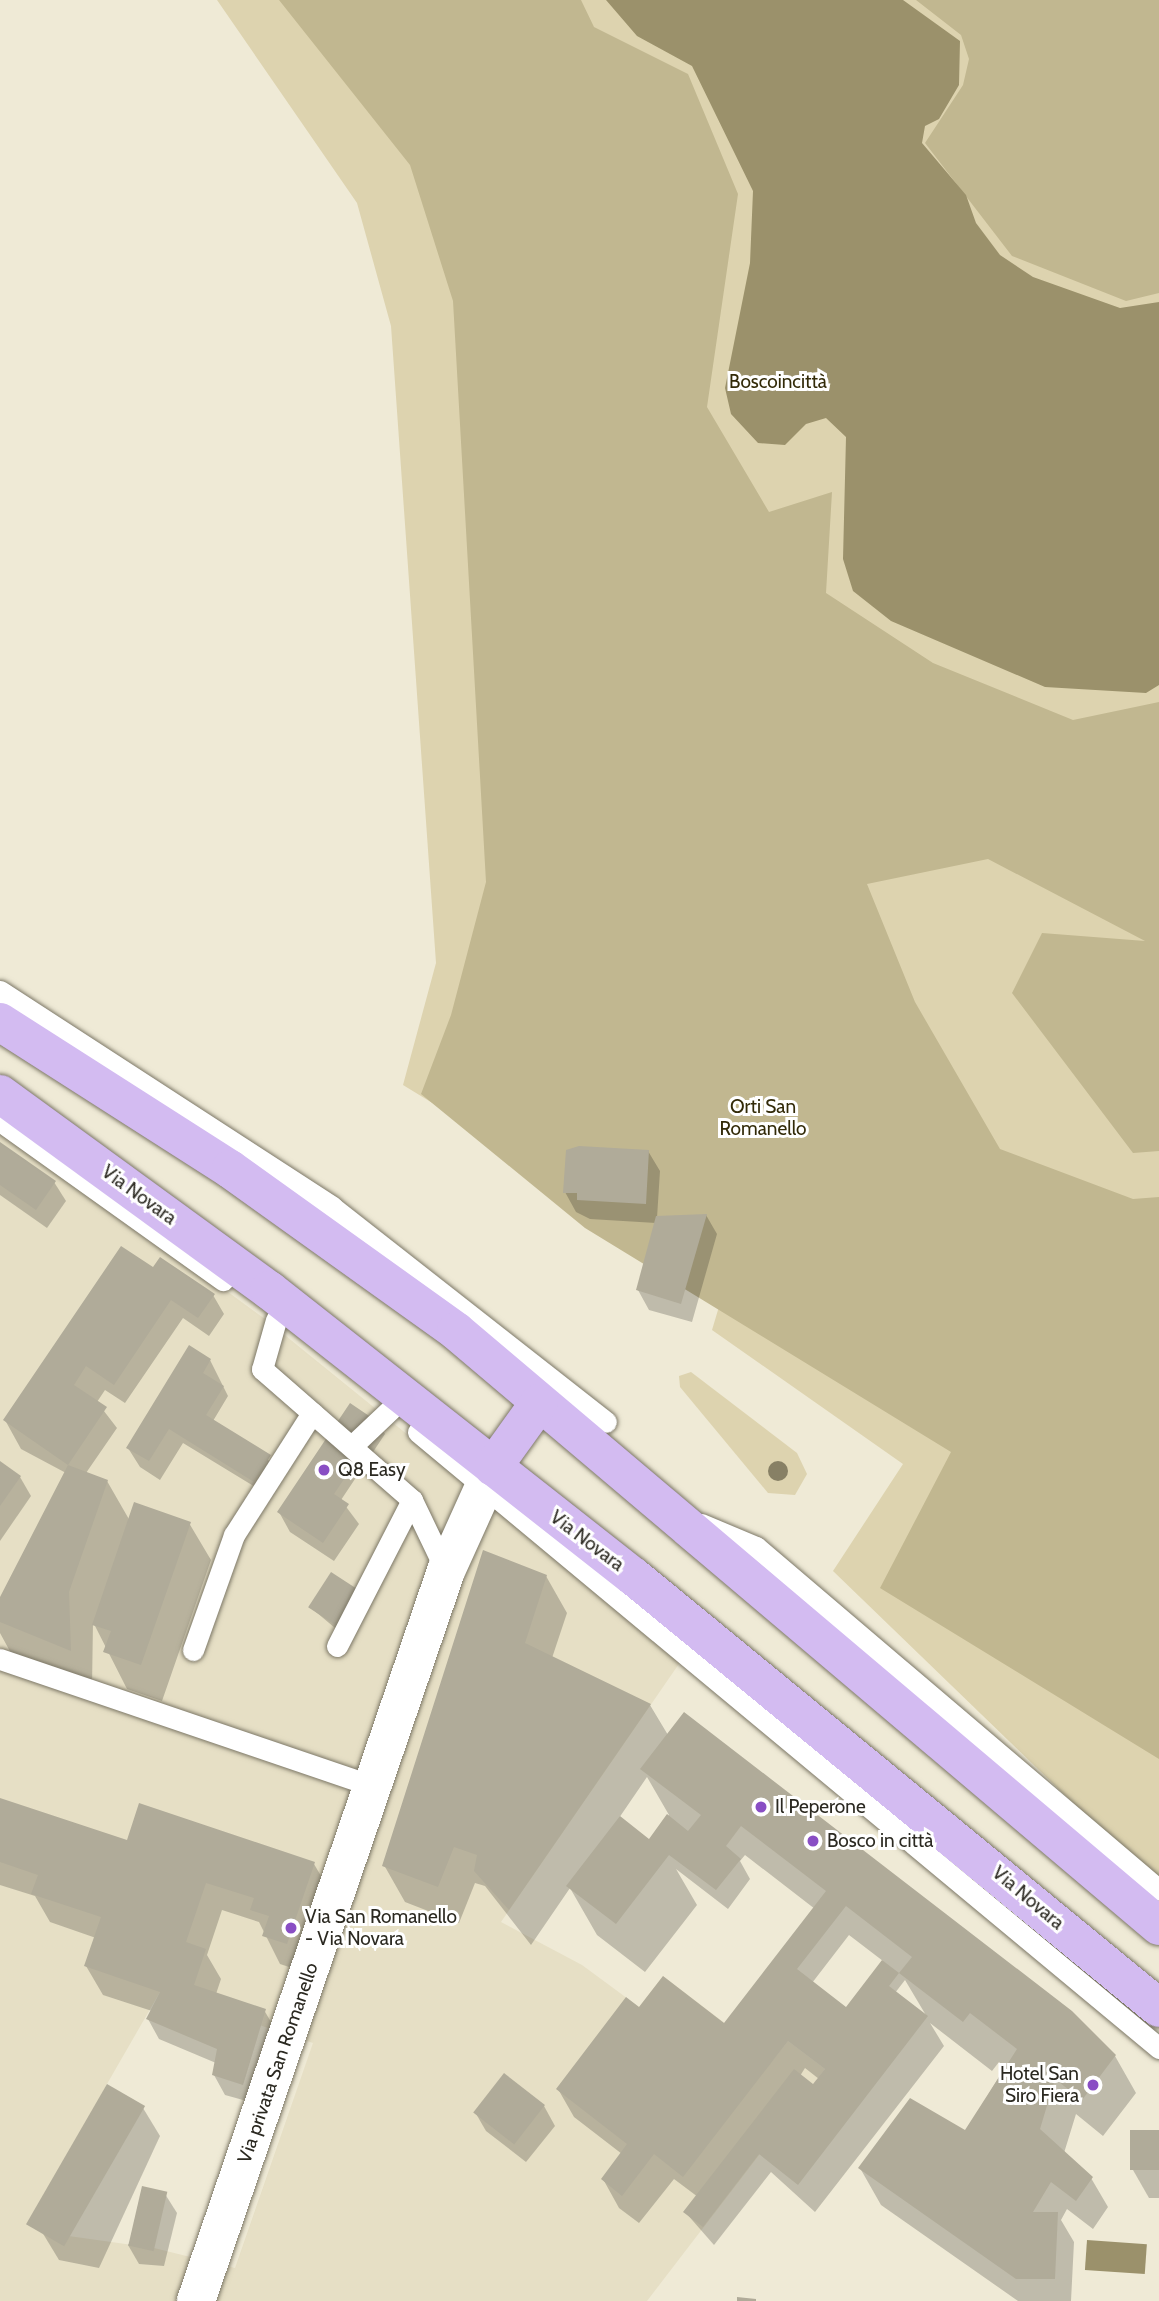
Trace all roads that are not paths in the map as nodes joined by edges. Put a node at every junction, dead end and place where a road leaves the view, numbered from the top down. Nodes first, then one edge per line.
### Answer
1 (0, 991) edge
2 (0, 1022) edge
3 (0, 1094) edge
4 (0, 1121) edge
5 (276, 1320) dead end
6 (315, 1325) junction
7 (539, 1403) junction
8 (390, 1410) dead end
9 (312, 1413) junction
10 (606, 1422) dead end
11 (418, 1432) dead end
12 (354, 1444) junction
13 (486, 1476) junction
14 (412, 1500) junction
15 (670, 1511) junction
16 (446, 1571) junction
17 (337, 1646) dead end
18 (193, 1650) dead end
19 (0, 1659) edge
20 (373, 1786) junction
21 (1159, 1890) edge
22 (1159, 1926) edge
23 (1159, 2008) edge
24 (1159, 2048) edge
25 (196, 2301) edge

1 - 10 lane
2 - 7 main road
3 - 6 main road, Via Novara
4 - 6 lane
5 - 9 lane
6 - 13 main road, Via Novara
7 - 13 main road
7 - 15 main road
8 - 12 lane
9 - 12 lane
9 - 18 lane
11 - 13 lane
12 - 14 lane
13 - 16 street, Via privata San Romanello
13 - 23 main road, Via Novara
13 - 24 lane
14 - 16 lane
14 - 17 lane
15 - 21 lane
15 - 22 main road
16 - 20 street, Via privata San Romanello
19 - 20 lane
20 - 25 street, Via privata San Romanello

